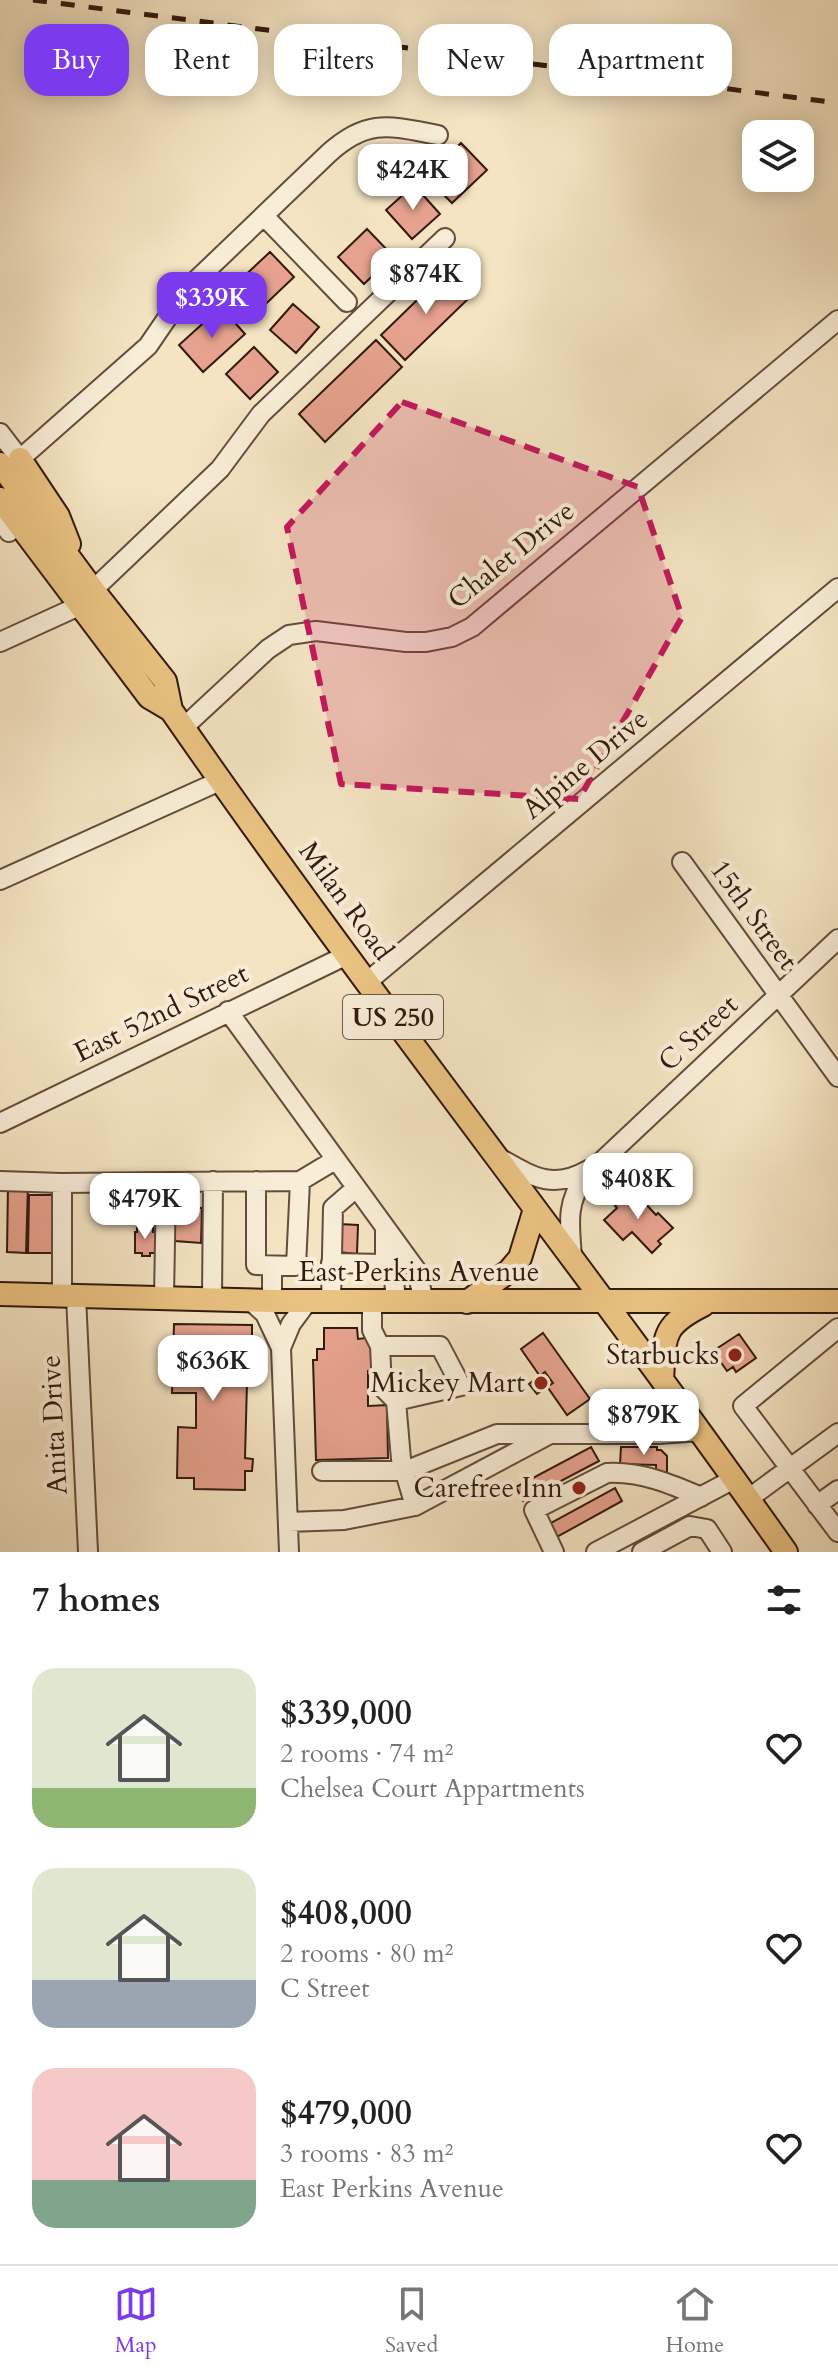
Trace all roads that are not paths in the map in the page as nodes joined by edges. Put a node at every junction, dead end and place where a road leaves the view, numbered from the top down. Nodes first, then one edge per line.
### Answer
1 (438, 135) dead end
2 (264, 216) junction
3 (445, 238) dead end
4 (347, 302) dead end
5 (838, 320) edge
6 (0, 433) edge
7 (10, 461) edge
8 (0, 499) edge
9 (4, 526) edge
10 (838, 588) edge
11 (85, 590) junction
12 (0, 642) edge
13 (178, 718) junction
14 (222, 780) junction
15 (682, 862) dead end
16 (0, 880) edge
17 (838, 939) edge
18 (347, 955) junction
19 (367, 982) junction
20 (778, 996) junction
21 (228, 1011) junction
22 (838, 1077) edge
23 (0, 1123) edge
24 (496, 1156) junction
25 (335, 1160) junction
26 (594, 1167) junction
27 (0, 1181) edge
28 (213, 1181) junction
29 (256, 1181) junction
30 (300, 1181) junction
31 (166, 1182) junction
32 (62, 1183) junction
33 (356, 1188) junction
34 (535, 1209) junction
35 (385, 1227) junction
36 (572, 1257) junction
37 (331, 1263) junction
38 (385, 1264) junction
39 (272, 1266) junction
40 (0, 1294) edge
41 (69, 1296) junction
42 (164, 1298) junction
43 (212, 1299) junction
44 (262, 1301) junction
45 (308, 1301) junction
46 (838, 1301) edge
47 (331, 1302) junction
48 (372, 1302) junction
49 (396, 1302) junction
50 (424, 1302) junction
51 (467, 1302) junction
52 (709, 1302) junction
53 (607, 1303) junction
54 (838, 1328) edge
55 (380, 1346) junction
56 (281, 1348) junction
57 (662, 1380) junction
58 (396, 1401) junction
59 (701, 1431) junction
60 (838, 1433) edge
61 (550, 1434) junction
62 (789, 1469) junction
63 (322, 1471) dead end
64 (405, 1471) junction
65 (734, 1479) junction
66 (838, 1490) edge
67 (701, 1497) junction
68 (748, 1499) junction
69 (817, 1505) junction
70 (415, 1506) junction
71 (654, 1521) junction
72 (288, 1522) junction
73 (838, 1532) edge
74 (665, 1540) junction
75 (88, 1552) edge
76 (289, 1552) edge
77 (554, 1552) edge
78 (596, 1552) edge
79 (642, 1552) edge
80 (722, 1552) edge
81 (786, 1552) edge

1 - 2 street
2 - 4 street
2 - 7 street
3 - 11 street
5 - 13 street, Chalet Drive
6 - 7 street
7 - 11 main road
8 - 11 main road, Milan Road / US 250
9 - 11 main road
10 - 19 street, Alpine Drive
11 - 12 street
11 - 13 main road, Milan Road / US 250
13 - 14 main road, Milan Road / US 250
14 - 16 street
14 - 18 main road, Milan Road / US 250
15 - 20 street, 15th Street
17 - 20 street, C Street
18 - 19 main road, Milan Road / US 250
18 - 21 street, East 52nd Street
19 - 24 main road, Milan Road / US 250
20 - 22 street, 15th Street
20 - 26 street, C Street
21 - 23 street, East 52nd Street
21 - 25 street
24 - 26 street, C Street
24 - 34 main road, Milan Road / US 250
25 - 30 street
25 - 33 street
26 - 36 street, C Street
27 - 32 street
28 - 29 street
28 - 31 street
28 - 43 street
29 - 30 street
29 - 39 street
30 - 39 street
31 - 32 street
31 - 42 street
32 - 41 street, Anita Drive
33 - 35 street
33 - 37 street
34 - 36 main road, Milan Road / US 250
34 - 51 main road
35 - 38 street
35 - 50 street
36 - 53 main road, Milan Road / US 250
37 - 38 street
37 - 47 street
38 - 49 street
39 - 44 street
40 - 41 main road, East Perkins Avenue
41 - 42 main road, East Perkins Avenue
41 - 75 street, Anita Drive
42 - 43 main road, East Perkins Avenue
43 - 44 main road, East Perkins Avenue
44 - 45 main road, East Perkins Avenue
44 - 56 street
45 - 47 main road, East Perkins Avenue
45 - 56 street
46 - 52 main road, East Perkins Avenue
47 - 48 main road, East Perkins Avenue
48 - 49 main road, East Perkins Avenue
48 - 55 street
49 - 50 main road, East Perkins Avenue
50 - 51 main road, East Perkins Avenue
51 - 53 main road, East Perkins Avenue
52 - 53 main road, East Perkins Avenue
52 - 57 main road
53 - 57 main road, Milan Road / US 250
54 - 62 street
55 - 58 street
55 - 58 street
56 - 72 street
57 - 59 main road, Milan Road / US 250
58 - 64 street
59 - 61 street
59 - 65 main road, Milan Road / US 250
60 - 62 street
61 - 64 street
61 - 70 street
62 - 68 street
62 - 69 street
63 - 64 street
64 - 70 street
65 - 67 street
65 - 68 main road, Milan Road / US 250
66 - 69 street
67 - 71 street
67 - 77 street
68 - 81 main road, Milan Road / US 250
69 - 73 street
70 - 72 street
71 - 74 street
71 - 78 street
72 - 76 street
74 - 79 street
74 - 80 street

